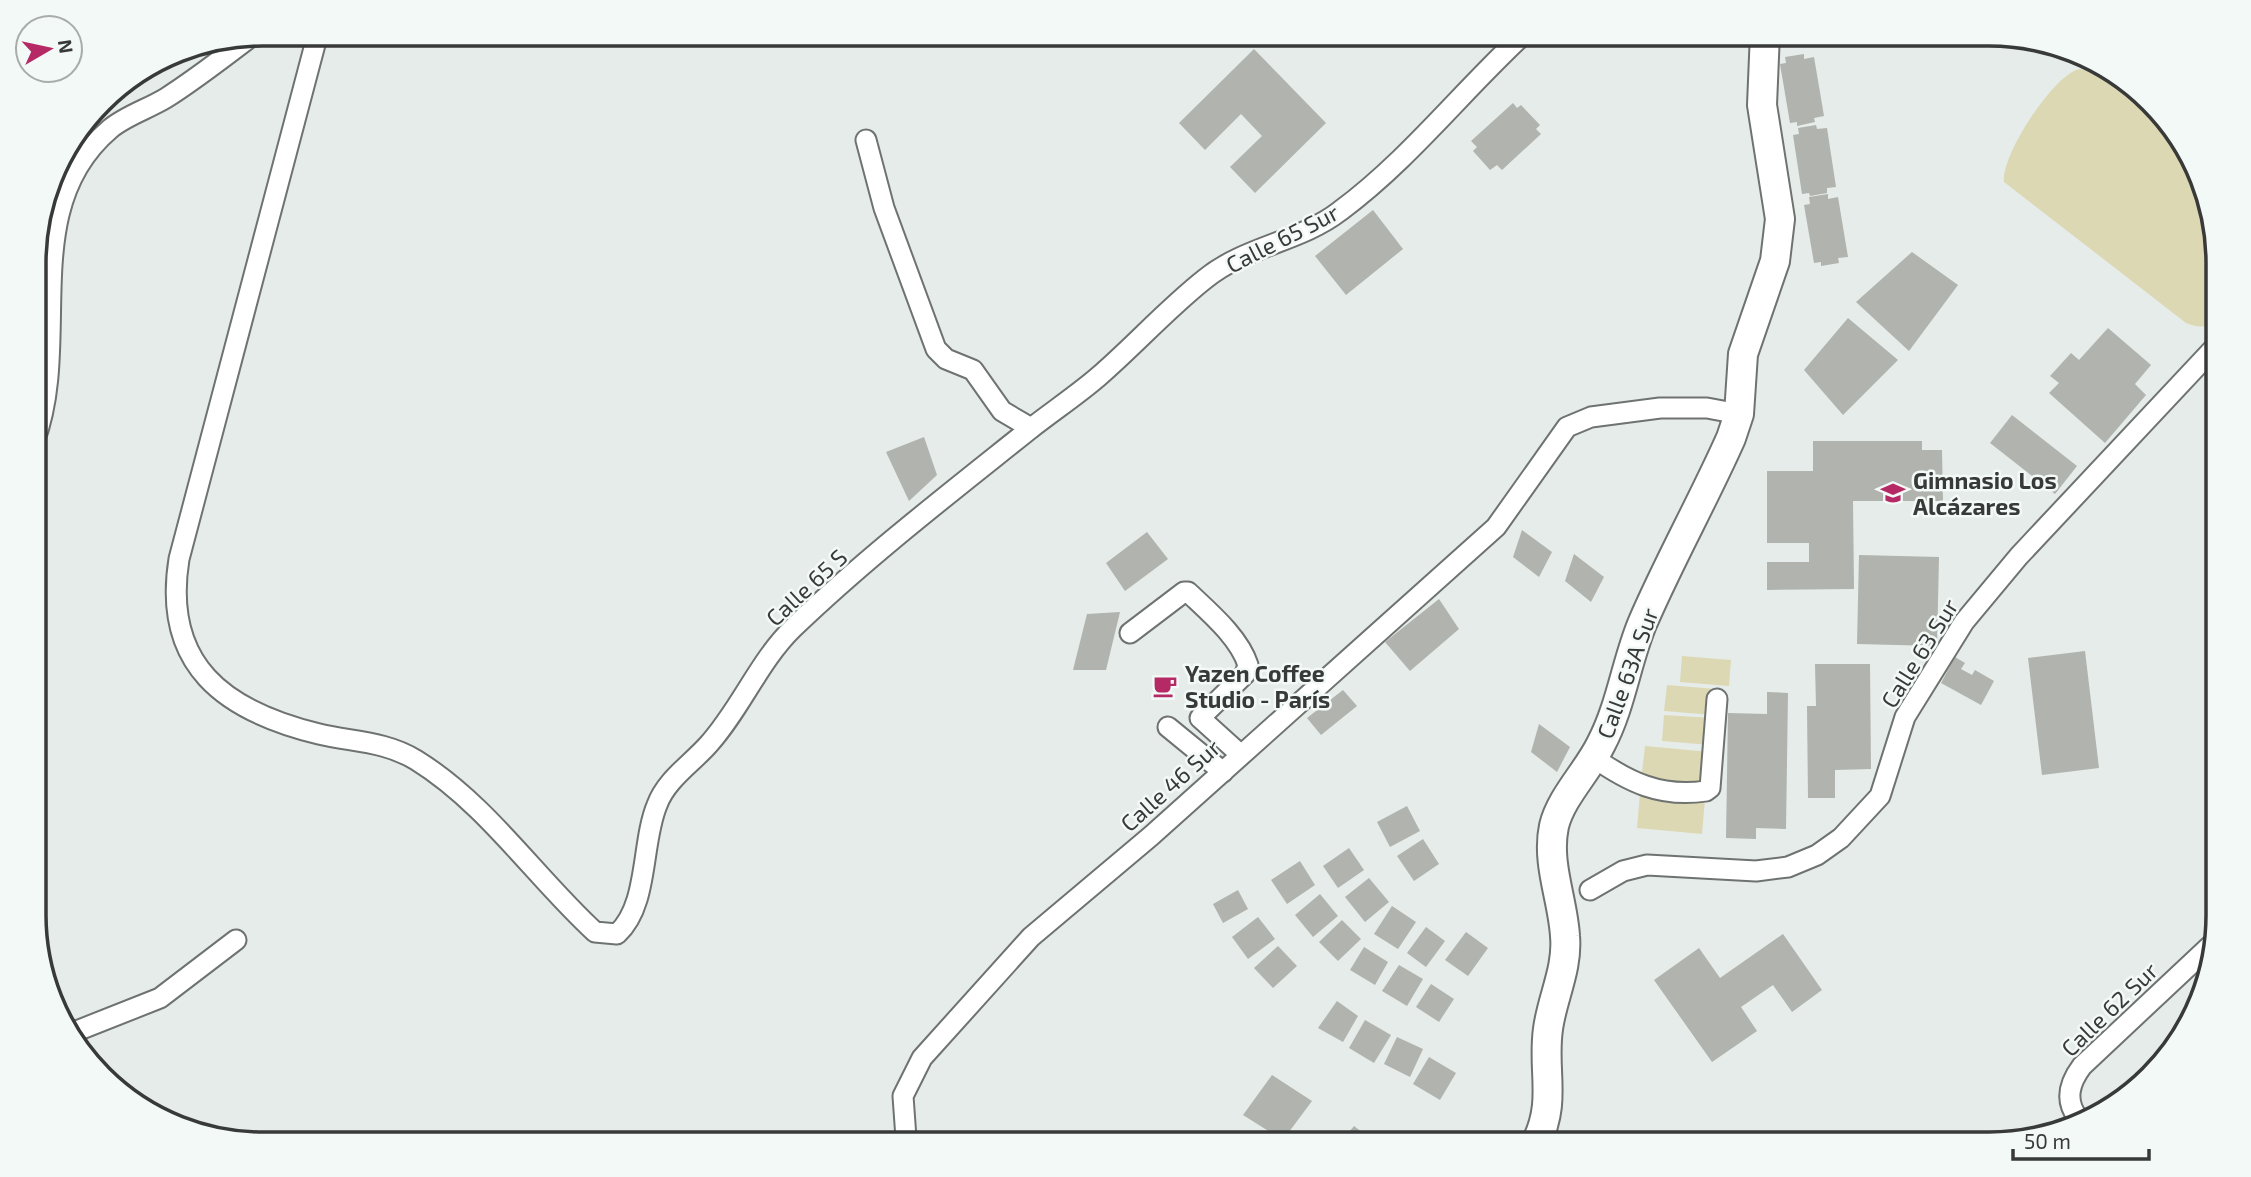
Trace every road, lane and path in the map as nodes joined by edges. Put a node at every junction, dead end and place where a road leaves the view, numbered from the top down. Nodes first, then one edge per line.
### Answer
1 (1513, 45) edge
2 (1764, 45) edge
3 (315, 46) edge
4 (235, 48) edge
5 (866, 140) dead end
6 (2206, 356) edge
7 (1062, 405) joint
8 (46, 408) edge
9 (1739, 414) junction
10 (1031, 428) junction
11 (1130, 633) dead end
12 (1717, 699) dead end
13 (1168, 727) dead end
14 (1241, 755) junction
15 (1593, 757) junction
16 (1223, 772) junction
17 (1590, 890) dead end
18 (236, 940) dead end
19 (2201, 954) edge
20 (79, 1030) edge
21 (2076, 1113) edge
22 (1541, 1131) edge
23 (906, 1132) edge

1 - 7 street, Calle 65 Sur
2 - 9 street
3 - 10 street, Calle 65 S
4 - 8 street
5 - 10 street
6 - 17 street, Calle 63 Sur
7 - 10 street, Calle 65 S
9 - 14 street, Calle 46 Sur
9 - 15 street, Calle 63A Sur
11 - 14 street
12 - 15 street
13 - 16 street
14 - 16 street, Calle 46 Sur
15 - 22 street, Calle 63A Sur
16 - 23 street, Calle 46 Sur
18 - 20 street
19 - 21 street, Calle 62 Sur

